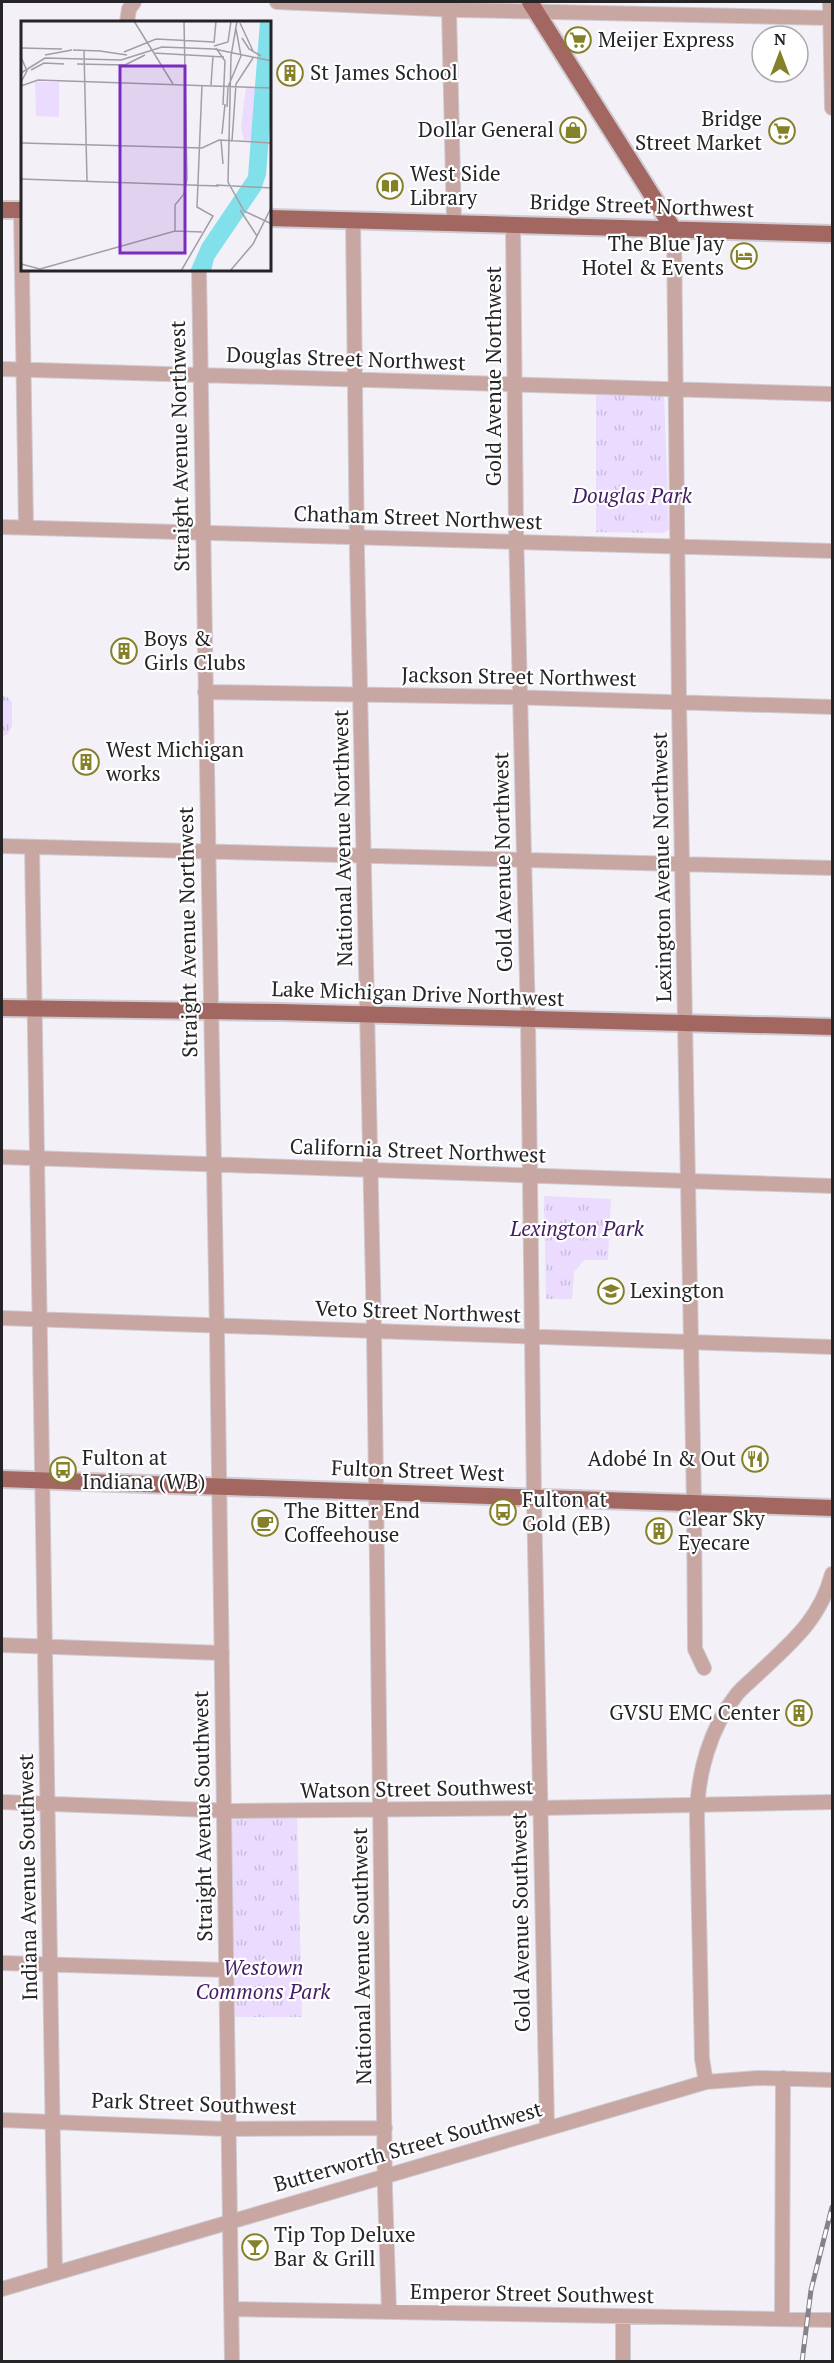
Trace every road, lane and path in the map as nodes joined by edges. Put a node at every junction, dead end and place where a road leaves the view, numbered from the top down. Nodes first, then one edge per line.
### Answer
1 (133, 2) edge
2 (277, 2) edge
3 (667, 2) edge
4 (830, 2) edge
5 (348, 3) edge
6 (533, 7) edge
7 (449, 10) junction
8 (667, 16) junction
9 (830, 18) junction
10 (127, 21) edge
11 (832, 108) edge
12 (2, 210) edge
13 (21, 210) edge
14 (272, 218) edge
15 (353, 220) junction
16 (454, 223) junction
17 (513, 225) junction
18 (674, 230) junction
19 (832, 234) edge
20 (23, 272) edge
21 (199, 272) edge
22 (2, 369) edge
23 (24, 370) junction
24 (200, 375) junction
25 (356, 380) junction
26 (515, 386) junction
27 (675, 391) junction
28 (832, 394) edge
29 (2, 527) edge
30 (26, 527) junction
31 (202, 532) junction
32 (357, 537) junction
33 (516, 542) junction
34 (677, 546) junction
35 (832, 550) edge
36 (205, 692) junction
37 (361, 694) junction
38 (520, 698) junction
39 (680, 702) junction
40 (832, 707) edge
41 (2, 846) edge
42 (32, 847) junction
43 (207, 852) junction
44 (365, 856) junction
45 (524, 860) junction
46 (683, 865) junction
47 (832, 868) edge
48 (2, 1008) edge
49 (34, 1010) junction
50 (210, 1012) junction
51 (368, 1015) junction
52 (528, 1020) junction
53 (685, 1025) junction
54 (832, 1028) edge
55 (2, 1157) edge
56 (38, 1159) junction
57 (212, 1165) junction
58 (371, 1170) junction
59 (529, 1176) junction
60 (687, 1181) junction
61 (832, 1186) edge
62 (2, 1318) edge
63 (40, 1320) junction
64 (217, 1326) junction
65 (374, 1331) junction
66 (532, 1336) junction
67 (691, 1342) junction
68 (832, 1347) edge
69 (2, 1479) edge
70 (42, 1480) junction
71 (218, 1486) junction
72 (376, 1492) junction
73 (534, 1498) junction
74 (694, 1503) junction
75 (832, 1508) edge
76 (832, 1574) edge
77 (2, 1644) edge
78 (45, 1646) junction
79 (222, 1653) junction
80 (704, 1668) dead end
81 (2, 1802) edge
82 (832, 1802) edge
83 (697, 1803) junction
84 (48, 1804) junction
85 (541, 1808) junction
86 (381, 1809) junction
87 (223, 1812) junction
88 (2, 1963) edge
89 (51, 1966) junction
90 (226, 1970) junction
91 (783, 2078) junction
92 (832, 2080) edge
93 (706, 2082) junction
94 (2, 2120) edge
95 (53, 2121) junction
96 (385, 2128) junction
97 (547, 2128) junction
98 (226, 2129) junction
99 (385, 2176) junction
100 (230, 2222) junction
101 (55, 2272) junction
102 (2, 2289) edge
103 (231, 2309) junction
104 (389, 2312) junction
105 (622, 2318) junction
106 (782, 2319) junction
107 (832, 2320) edge
108 (232, 2361) edge
109 (623, 2361) edge

1 - 10 street
2 - 5 street
3 - 8 street
4 - 9 street
5 - 7 street
6 - 7 street
6 - 8 street
6 - 18 main road
7 - 16 street
8 - 9 street
9 - 11 street
12 - 13 main road
14 - 15 main road, Bridge Street Northwest
15 - 16 main road, Bridge Street Northwest
15 - 25 street, National Avenue Northwest
16 - 17 main road, Bridge Street Northwest
17 - 18 main road, Bridge Street Northwest
17 - 26 street, Gold Avenue Northwest
18 - 19 main road, Bridge Street Northwest
18 - 27 street, Lexington Avenue Northwest
20 - 23 street
21 - 24 street, Straight Avenue Northwest
22 - 23 street, Douglas Street Northwest
23 - 24 street, Douglas Street Northwest
23 - 30 street
24 - 25 street, Douglas Street Northwest
24 - 31 street, Straight Avenue Northwest
25 - 26 street, Douglas Street Northwest
25 - 32 street, National Avenue Northwest
26 - 27 street, Douglas Street Northwest
26 - 33 street, Gold Avenue Northwest
27 - 28 street, Douglas Street Northwest
27 - 34 street, Lexington Avenue Northwest
29 - 30 street, Chatham Street Northwest
30 - 31 street, Chatham Street Northwest
31 - 32 street, Chatham Street Northwest
31 - 36 street, Straight Avenue Northwest
32 - 33 street, Chatham Street Northwest
32 - 37 street, National Avenue Northwest
33 - 34 street, Chatham Street Northwest
33 - 38 street, Gold Avenue Northwest
34 - 35 street, Chatham Street Northwest
34 - 39 street, Lexington Avenue Northwest
36 - 37 street, Jackson Street Northwest
36 - 43 street, Straight Avenue Northwest
37 - 38 street, Jackson Street Northwest
37 - 44 street, National Avenue Northwest
38 - 39 street, Jackson Street Northwest
38 - 45 street, Gold Avenue Northwest
39 - 40 street, Jackson Street Northwest
39 - 46 street, Lexington Avenue Northwest
41 - 42 street
42 - 43 street
42 - 49 street, Indiana Avenue Southwest
43 - 44 street
43 - 50 street, Straight Avenue Northwest
44 - 45 street
44 - 51 street, National Avenue Northwest
45 - 46 street
45 - 52 street, Gold Avenue Northwest
46 - 47 street
46 - 53 street, Lexington Avenue Northwest
48 - 49 main road, Lake Michigan Drive Northwest
49 - 50 main road, Lake Michigan Drive Northwest
49 - 56 street, Indiana Avenue Southwest
50 - 51 main road, Lake Michigan Drive Northwest
50 - 57 street, Straight Avenue Northwest
51 - 52 main road, Lake Michigan Drive Northwest
51 - 58 street, National Avenue Northwest
52 - 53 main road, Lake Michigan Drive Northwest
52 - 59 street, Gold Avenue Northwest
53 - 54 main road, Lake Michigan Drive Northwest
53 - 60 street, Lexington Avenue Northwest
55 - 56 street, California Street Northwest
56 - 57 street, California Street Northwest
56 - 63 street, Indiana Avenue Southwest
57 - 58 street, California Street Northwest
57 - 64 street, Straight Avenue Northwest
58 - 59 street, California Street Northwest
58 - 65 street, National Avenue Northwest
59 - 60 street, California Street Northwest
59 - 66 street, Gold Avenue Northwest
60 - 61 street, California Street Northwest
60 - 67 street, Lexington Avenue Northwest
62 - 63 street, Veto Street Northwest
63 - 64 street, Veto Street Northwest
63 - 70 street, Indiana Avenue Southwest
64 - 65 street, Veto Street Northwest
64 - 71 street, Straight Avenue Northwest
65 - 66 street, Veto Street Northwest
65 - 72 street, National Avenue Northwest
66 - 67 street, Veto Street Northwest
66 - 73 street, Gold Avenue Northwest
67 - 68 street, Veto Street Northwest
67 - 74 street, Lexington Avenue Northwest
69 - 70 main road, Fulton Street West
70 - 71 main road, Fulton Street West
70 - 78 street, Indiana Avenue Southwest
71 - 72 main road, Fulton Street West
71 - 79 street, Straight Avenue Southwest
72 - 73 main road, Fulton Street West
72 - 86 street, National Avenue Southwest
73 - 74 main road, Fulton Street West
73 - 85 street, Gold Avenue Southwest
74 - 75 main road, Fulton Street West
74 - 80 street, Lexington Avenue Northwest
76 - 83 street
77 - 78 street
78 - 79 street
78 - 84 street, Indiana Avenue Southwest
79 - 87 street, Straight Avenue Southwest
81 - 84 street, Watson Street Southwest
82 - 83 street, Watson Street Southwest
83 - 85 street, Watson Street Southwest
83 - 93 street
84 - 87 street, Watson Street Southwest
84 - 89 street, Indiana Avenue Southwest
85 - 86 street, Watson Street Southwest
85 - 97 street, Gold Avenue Southwest
86 - 87 street, Watson Street Southwest
86 - 96 street, National Avenue Southwest
87 - 90 street, Straight Avenue Southwest
88 - 89 street
89 - 90 street
89 - 95 street, Indiana Avenue Southwest
90 - 98 street, Straight Avenue Southwest
91 - 92 street, Butterworth Street Southwest
91 - 93 street, Butterworth Street Southwest
91 - 106 street
93 - 97 street, Butterworth Street Southwest
94 - 95 street, Park Street Southwest
95 - 98 street, Park Street Southwest
95 - 101 street, Indiana Avenue Southwest
96 - 98 street, Park Street Southwest
96 - 99 street, National Avenue Southwest
97 - 99 street, Butterworth Street Southwest
98 - 100 street, Straight Avenue Southwest
99 - 100 street, Butterworth Street Southwest
99 - 104 street, National Avenue Southwest
100 - 101 street, Butterworth Street Southwest
100 - 103 street, Straight Avenue Southwest
101 - 102 street, Butterworth Street Southwest
103 - 104 street, Emperor Street Southwest
103 - 108 street, Straight Avenue Southwest
104 - 105 street, Emperor Street Southwest
105 - 106 street, Emperor Street Southwest
105 - 109 street
106 - 107 street, Emperor Street Southwest

